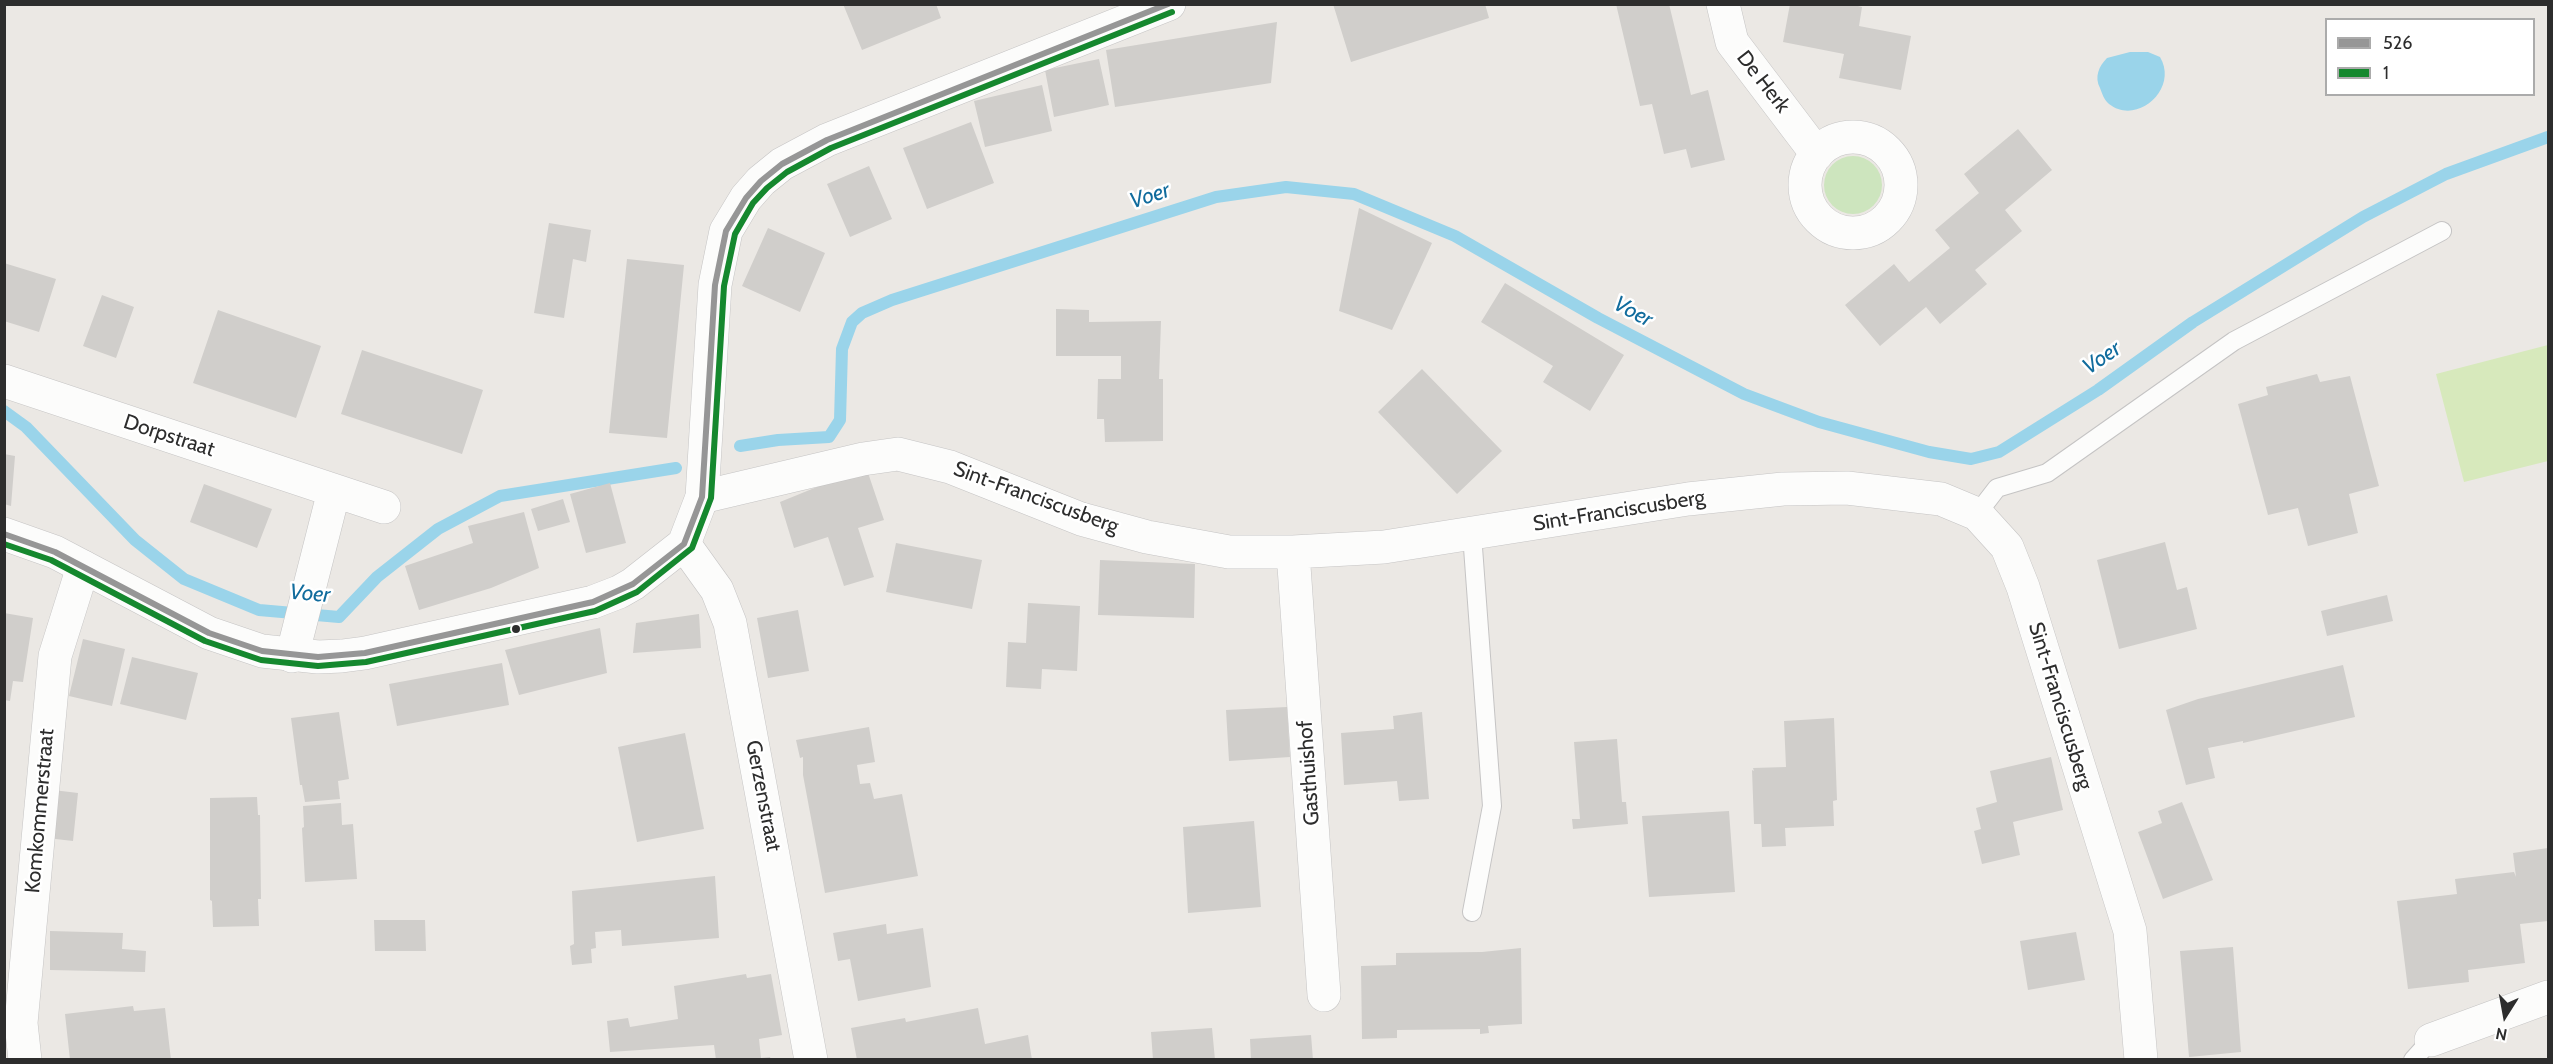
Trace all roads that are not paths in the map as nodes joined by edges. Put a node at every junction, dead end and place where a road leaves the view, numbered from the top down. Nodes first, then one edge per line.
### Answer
1 (1723, 4) edge
2 (1162, 6) edge
3 (1817, 154) dead end
4 (2442, 231) dead end
5 (4, 381) edge
6 (334, 491) junction
7 (702, 497) junction
8 (384, 507) dead end
9 (1977, 514) junction
10 (4, 534) edge
11 (1472, 534) junction
12 (684, 544) junction
13 (1293, 552) junction
14 (83, 567) junction
15 (294, 647) junction
16 (1472, 912) dead end
17 (1324, 995) dead end
18 (2548, 997) edge
19 (2422, 1050) edge
20 (25, 1059) edge
21 (812, 1059) edge
22 (2140, 1059) edge

1 - 3 street, De Herk
2 - 7 street
4 - 9 lane
5 - 6 street, Dorpstraat
6 - 8 street, Dorpstraat
6 - 15 street
7 - 12 street
7 - 13 street, Sint-Franciscusberg
9 - 11 street, Sint-Franciscusberg
9 - 22 street, Sint-Franciscusberg
10 - 14 street
11 - 13 street, Sint-Franciscusberg
11 - 16 lane
12 - 15 street
12 - 21 street, Gerzenstraat
13 - 17 street, Gasthuishof
14 - 15 street
14 - 20 street, Komkommerstraat
18 - 19 street

